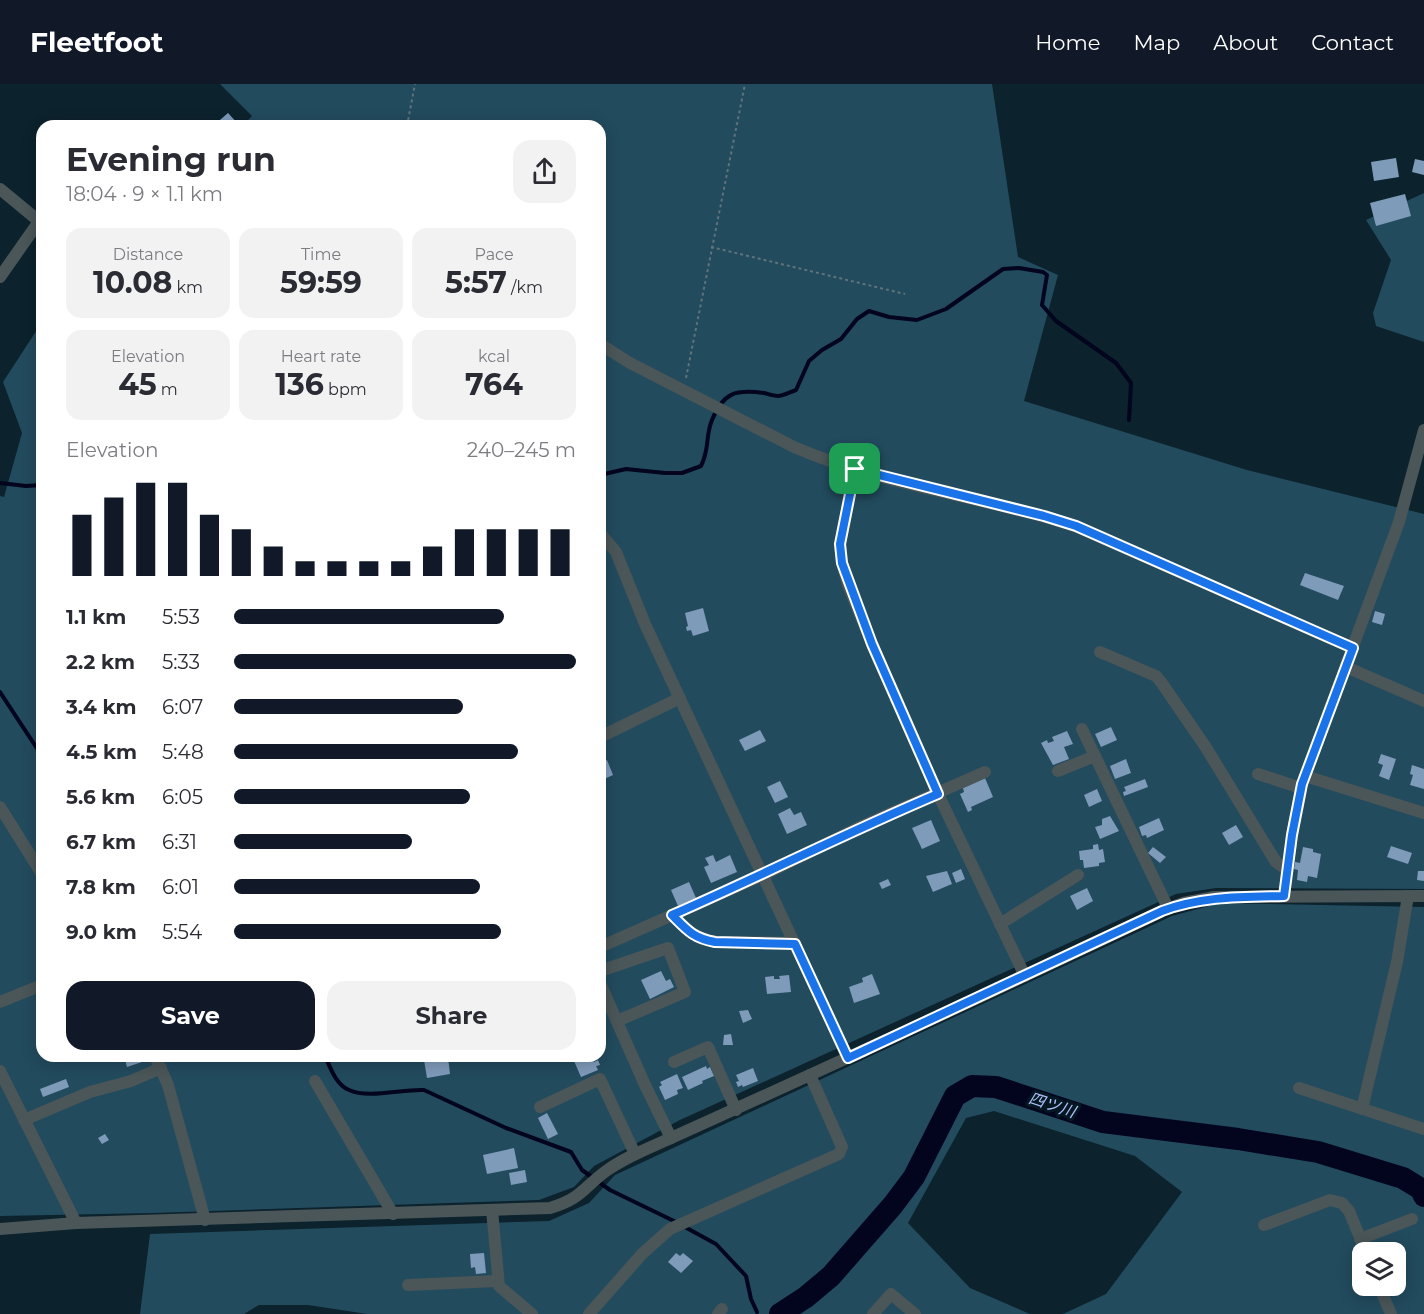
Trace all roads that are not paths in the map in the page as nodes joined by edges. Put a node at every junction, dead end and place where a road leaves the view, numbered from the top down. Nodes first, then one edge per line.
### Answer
1 (0, 189) edge
2 (36, 216) edge
3 (36, 227) edge
4 (0, 277) edge
5 (606, 348) edge
6 (1424, 430) edge
7 (855, 469) junction
8 (606, 540) edge
9 (1353, 648) junction
10 (1100, 652) dead end
11 (1346, 667) junction
12 (680, 698) junction
13 (1424, 701) edge
14 (1082, 729) dead end
15 (606, 734) edge
16 (1095, 756) junction
17 (1058, 771) dead end
18 (985, 772) dead end
19 (1258, 774) dead end
20 (1303, 782) junction
21 (938, 794) junction
22 (0, 807) edge
23 (1424, 813) edge
24 (36, 864) edge
25 (1287, 870) junction
26 (763, 875) junction
27 (1078, 875) dead end
28 (1284, 896) junction
29 (1408, 896) junction
30 (1424, 896) edge
31 (1168, 909) junction
32 (672, 915) junction
33 (1000, 924) junction
34 (606, 944) edge
35 (795, 944) junction
36 (606, 969) edge
37 (1026, 976) junction
38 (36, 987) edge
39 (606, 996) edge
40 (0, 1002) edge
41 (617, 1021) junction
42 (848, 1058) junction
43 (158, 1062) edge
44 (674, 1062) dead end
45 (161, 1068) junction
46 (0, 1071) edge
47 (810, 1075) junction
48 (315, 1081) dead end
49 (1299, 1088) dead end
50 (540, 1107) dead end
51 (1362, 1109) junction
52 (736, 1110) junction
53 (24, 1120) junction
54 (1424, 1129) edge
55 (671, 1138) junction
56 (635, 1154) junction
57 (492, 1210) junction
58 (393, 1214) junction
59 (205, 1220) junction
60 (1412, 1220) dead end
61 (76, 1223) junction
62 (1264, 1225) dead end
63 (0, 1229) edge
64 (1360, 1239) junction
65 (1361, 1242) edge
66 (497, 1281) junction
67 (408, 1284) dead end
68 (1383, 1296) edge
69 (532, 1314) edge
70 (589, 1314) edge
71 (873, 1314) edge
72 (915, 1314) edge
73 (1391, 1314) edge

1 - 2 street
3 - 4 street
5 - 7 street
6 - 9 street
7 - 9 street
7 - 21 street
8 - 12 street
9 - 11 street
10 - 25 street
11 - 13 street
11 - 20 street
12 - 15 street
12 - 26 street
14 - 16 street
16 - 17 street
16 - 31 street
18 - 21 street
19 - 20 street
20 - 23 street
20 - 25 street
21 - 26 street
21 - 33 street
22 - 24 street
25 - 28 street
26 - 32 street
26 - 35 street
27 - 33 street
28 - 29 street
28 - 31 street
29 - 30 street
29 - 51 street
31 - 37 street
32 - 34 street
32 - 35 street
33 - 37 street
35 - 42 street
36 - 41 street
37 - 42 street
38 - 40 street
39 - 41 street
41 - 55 street
42 - 47 street
43 - 45 street
44 - 52 street
45 - 53 street
45 - 59 street
46 - 53 street
47 - 52 street
47 - 70 street
48 - 58 street
49 - 51 street
50 - 56 street
51 - 54 street
52 - 55 street
53 - 61 street
55 - 56 street
56 - 57 street
57 - 58 street
57 - 66 street
58 - 59 street
59 - 61 street
60 - 64 street
61 - 63 street
62 - 64 street
64 - 65 street
66 - 67 street
66 - 69 street
68 - 73 street
71 - 72 street

